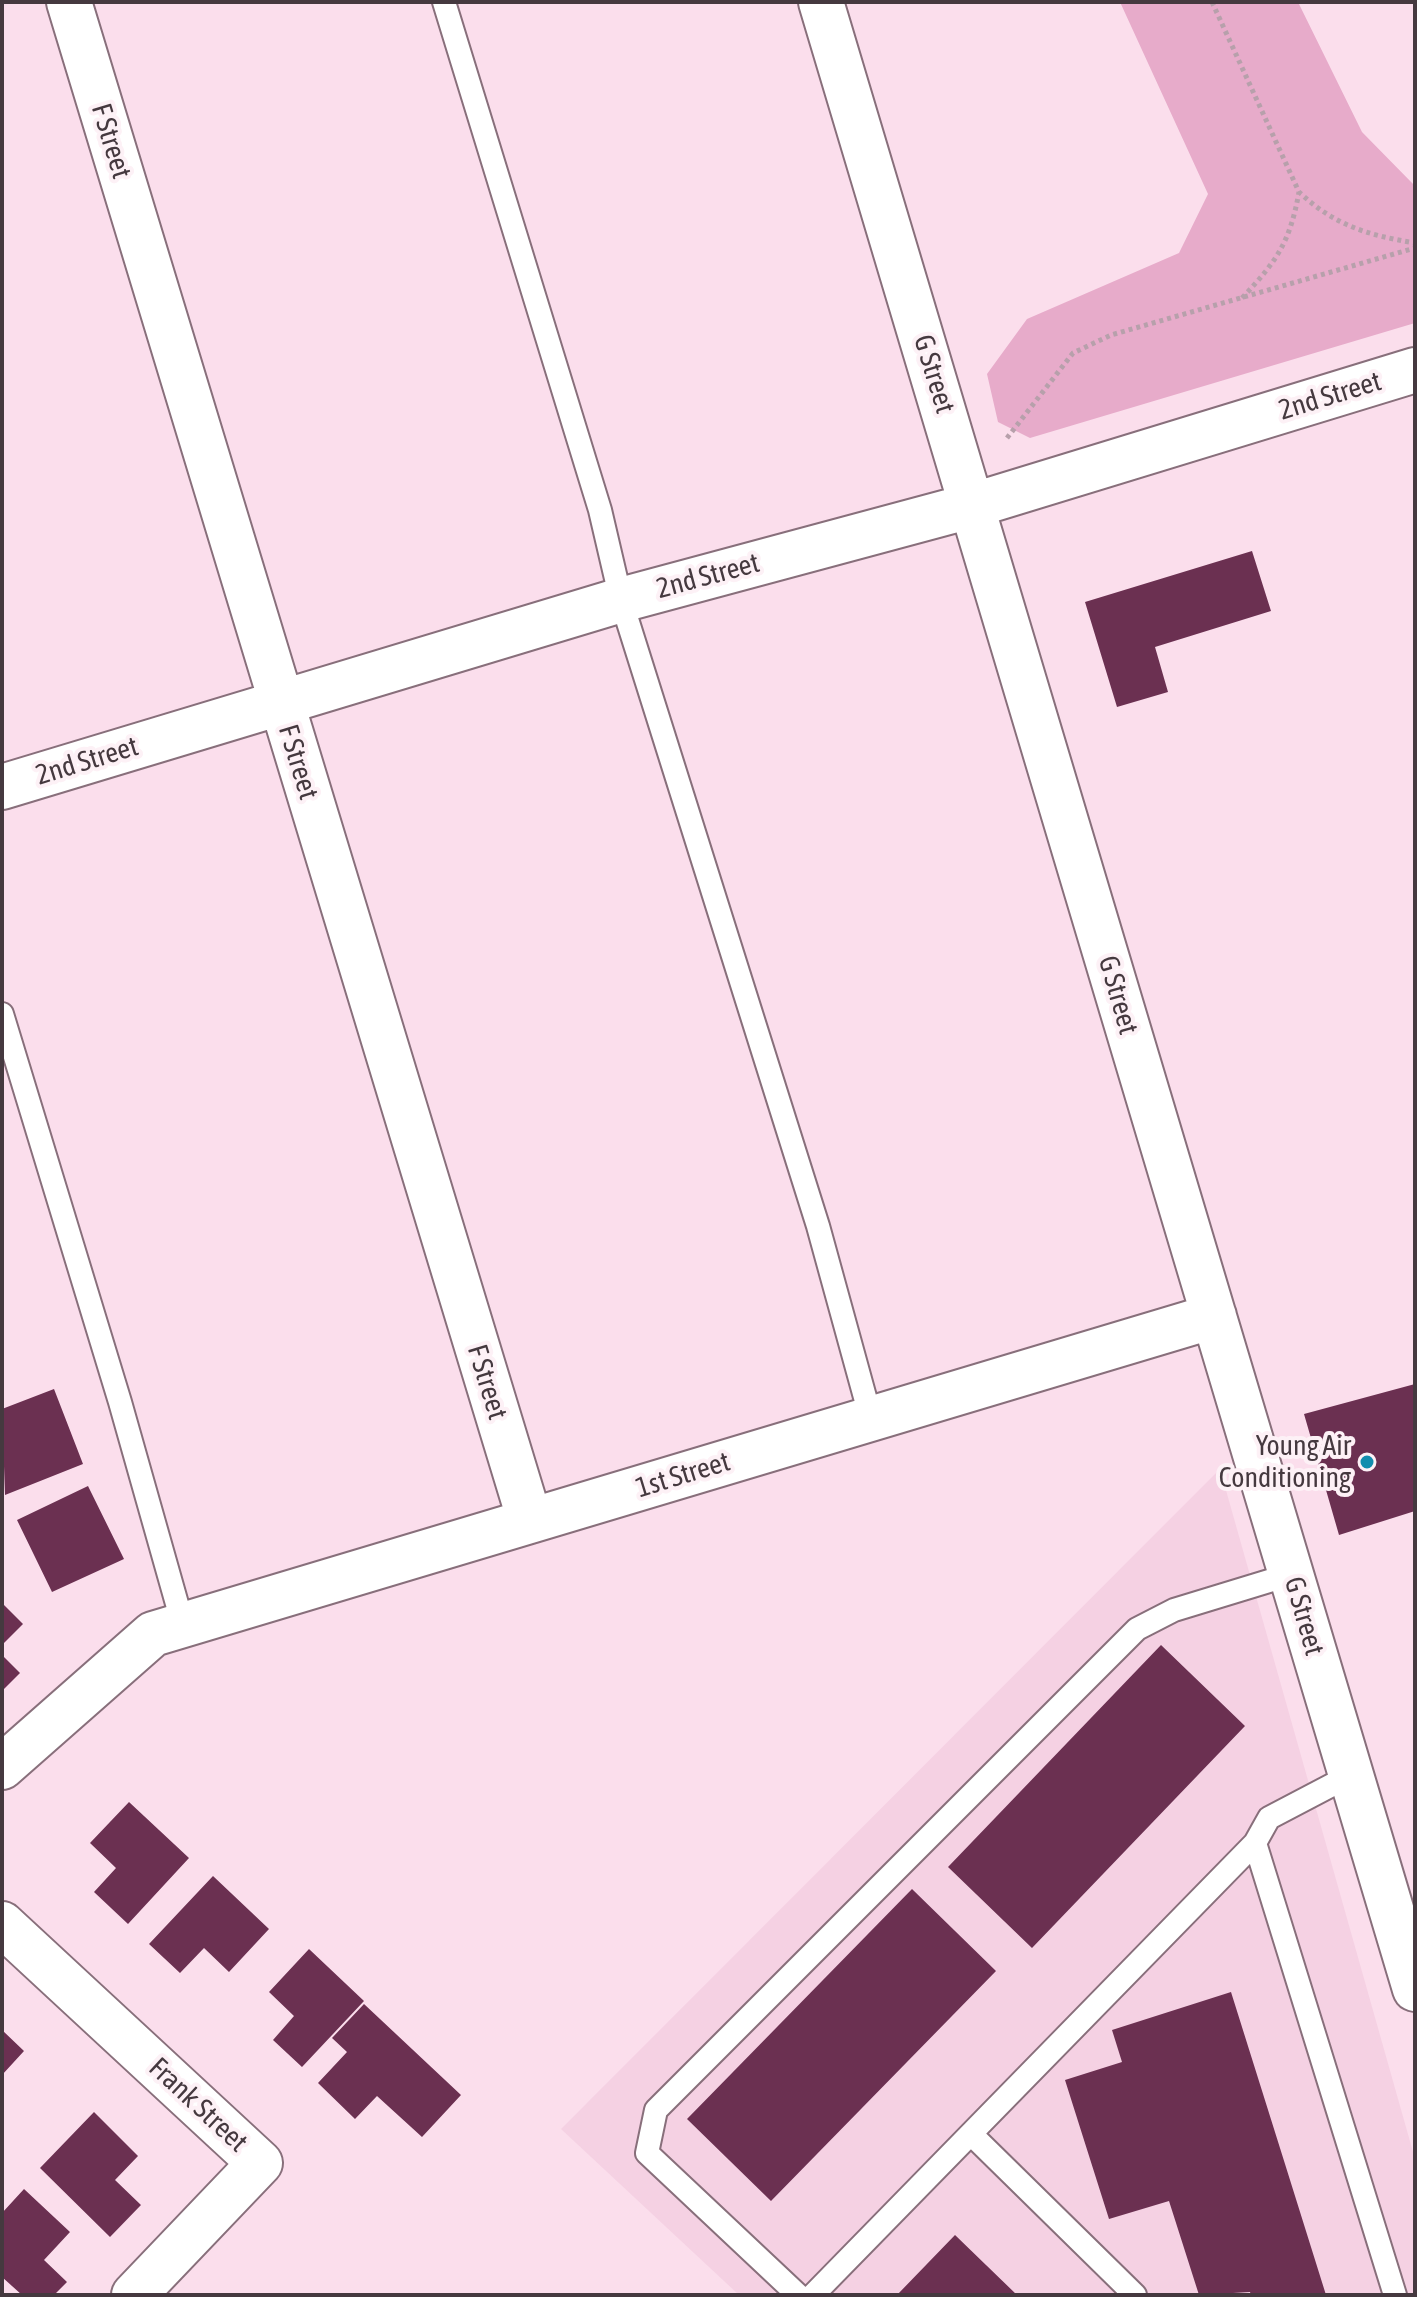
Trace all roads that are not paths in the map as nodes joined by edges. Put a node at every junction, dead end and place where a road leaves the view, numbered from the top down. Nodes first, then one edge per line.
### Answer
1 (69, 2) edge
2 (444, 2) edge
3 (821, 2) edge
4 (1415, 370) edge
5 (974, 505) junction
6 (621, 600) junction
7 (280, 702) junction
8 (2, 787) edge
9 (2, 1014) edge
10 (1214, 1316) junction
11 (871, 1419) junction
12 (530, 1521) junction
13 (1292, 1574) junction
14 (168, 1630) junction
15 (2, 1767) edge
16 (1351, 1775) junction
17 (1255, 1843) junction
18 (2, 1924) edge
19 (1415, 1989) edge
20 (971, 2134) junction
21 (134, 2295) edge
22 (798, 2295) edge
23 (813, 2295) edge
24 (1135, 2295) edge
25 (1395, 2295) edge

1 - 7 street, F Street
2 - 6 lane
3 - 5 street, G Street
4 - 5 street, 2nd Street
5 - 6 street, 2nd Street
5 - 10 street, G Street
6 - 7 street, 2nd Street
6 - 11 lane
7 - 8 street, 2nd Street
7 - 12 street, F Street
9 - 14 lane
10 - 11 street, 1st Street
10 - 13 street, G Street
11 - 12 street, 1st Street
12 - 14 street, 1st Street
13 - 16 street, G Street
13 - 22 lane
14 - 15 street
16 - 17 lane
16 - 19 street, G Street
17 - 20 lane
17 - 25 lane
18 - 21 street, Frank Street
20 - 23 lane
20 - 24 lane

